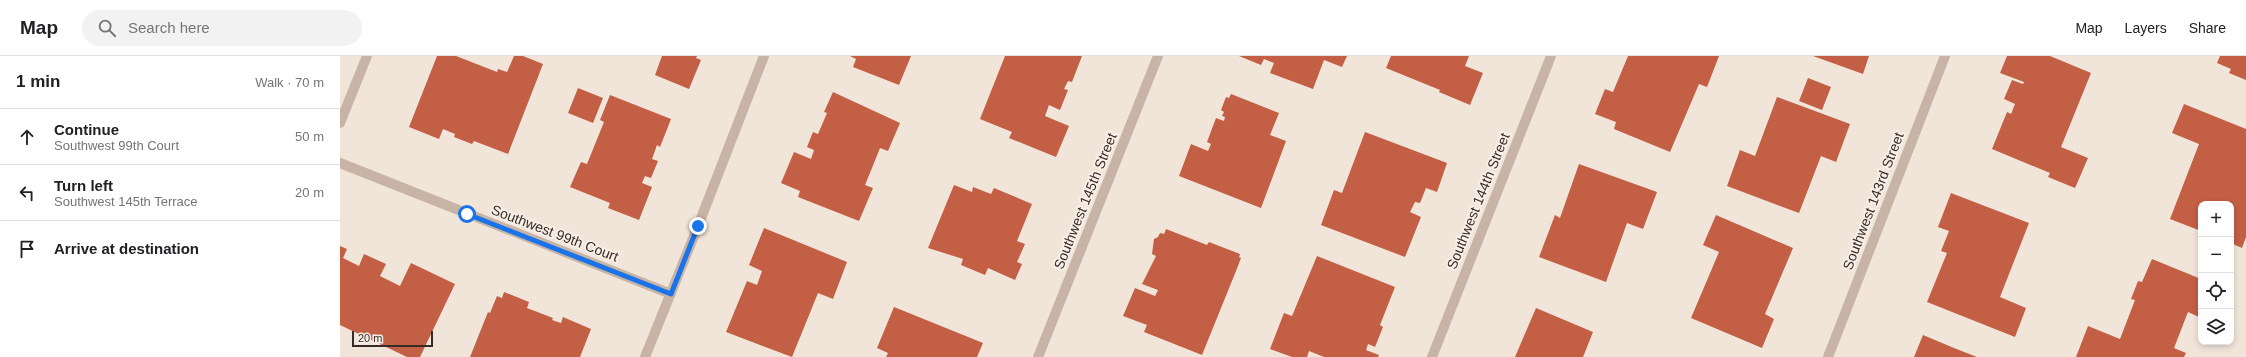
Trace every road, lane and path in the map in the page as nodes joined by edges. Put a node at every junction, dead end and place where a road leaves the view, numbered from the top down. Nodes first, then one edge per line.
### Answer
1 (367, 56) edge
2 (764, 56) edge
3 (1158, 56) edge
4 (1551, 56) edge
5 (1944, 56) edge
6 (340, 123) edge
7 (340, 163) edge
8 (671, 294) junction
9 (645, 357) edge
10 (1038, 357) edge
11 (1432, 357) edge
12 (1828, 357) edge

1 - 6 street
2 - 8 street
3 - 10 street, Southwest 145th Street
4 - 11 street, Southwest 144th Street
5 - 12 street, Southwest 143rd Street
7 - 8 street, Southwest 99th Court
8 - 9 street

